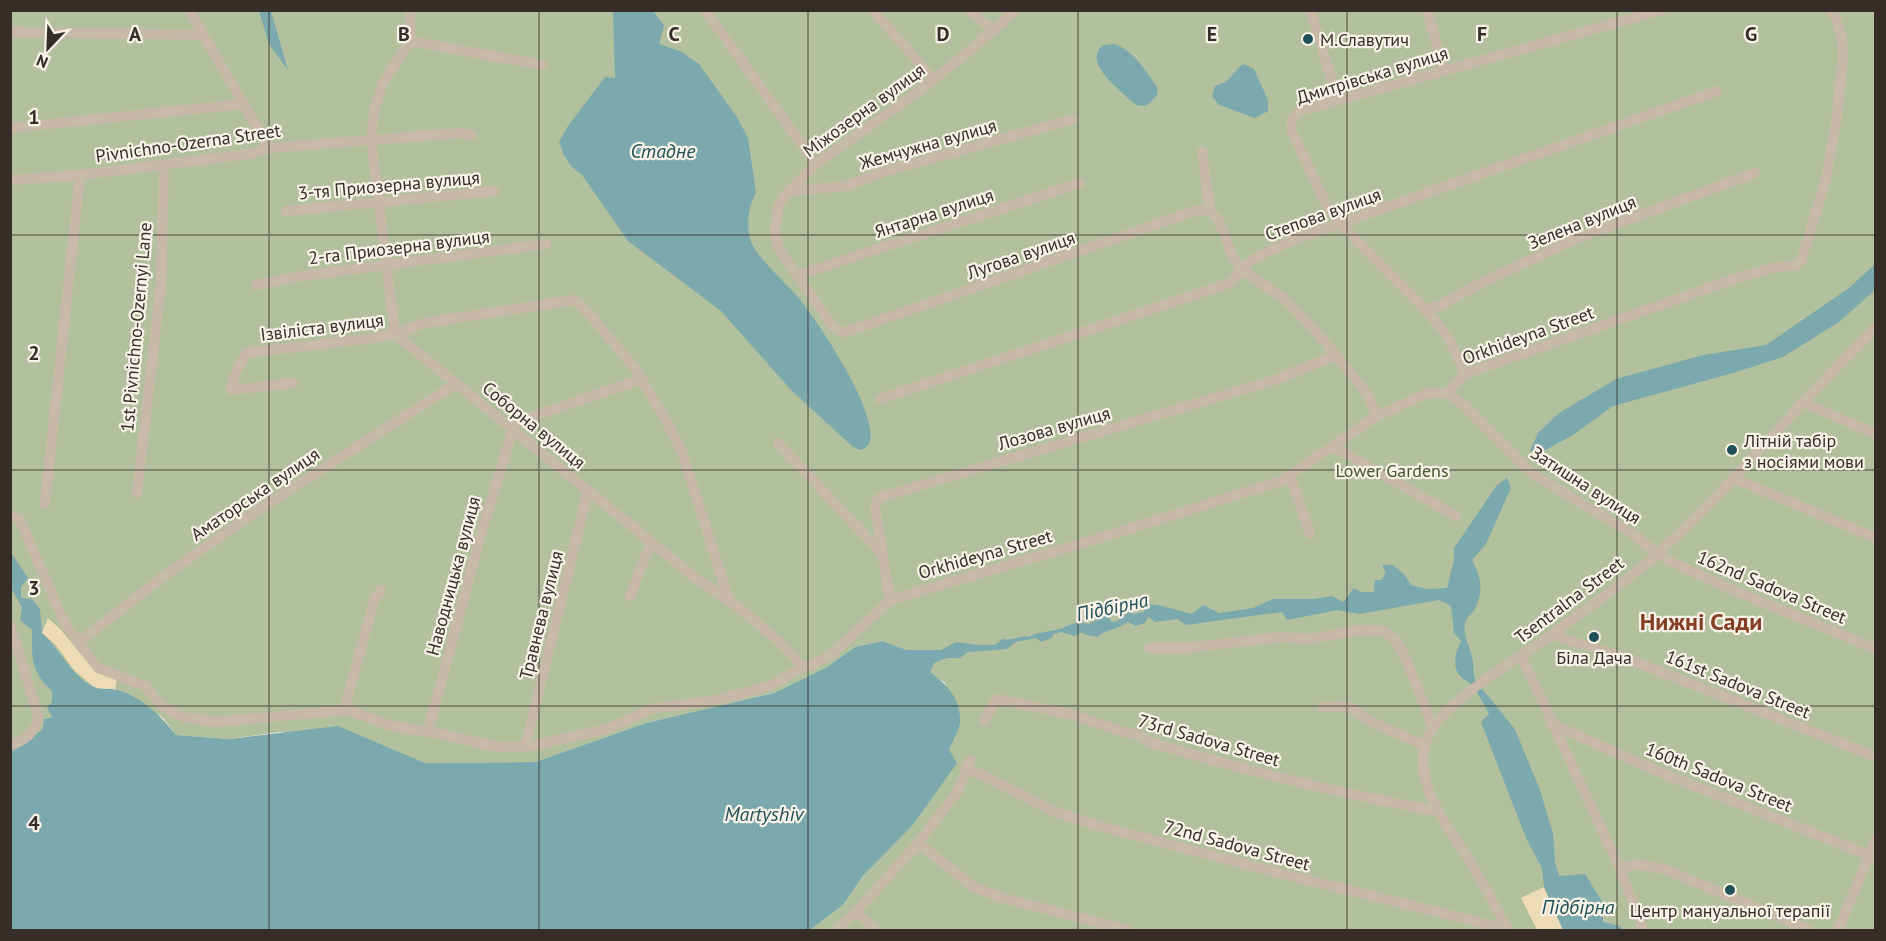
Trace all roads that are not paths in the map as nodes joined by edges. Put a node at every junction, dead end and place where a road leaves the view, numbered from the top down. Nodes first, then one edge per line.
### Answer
1 (189, 10) edge
2 (410, 10) edge
3 (705, 10) edge
4 (873, 10) edge
5 (969, 10) edge
6 (1016, 10) edge
7 (1310, 10) edge
8 (1427, 10) edge
9 (1662, 10) edge
10 (1831, 10) edge
11 (1631, 14) edge
12 (994, 31) junction
13 (10, 32) edge
14 (203, 35) junction
15 (410, 41) junction
16 (543, 64) dead end
17 (1444, 70) junction
18 (933, 79) junction
19 (1717, 91) dead end
20 (1338, 100) junction
21 (244, 104) junction
22 (1074, 119) dead end
23 (10, 128) edge
24 (472, 135) dead end
25 (371, 139) junction
26 (269, 148) junction
27 (1202, 151) dead end
28 (164, 164) junction
29 (816, 164) junction
30 (1755, 174) dead end
31 (80, 175) junction
32 (10, 180) edge
33 (1080, 183) dead end
34 (495, 191) dead end
35 (789, 191) junction
36 (379, 203) junction
37 (286, 211) dead end
38 (1210, 211) junction
39 (1340, 225) junction
40 (546, 244) dead end
41 (387, 266) junction
42 (1242, 270) junction
43 (798, 275) junction
44 (256, 285) dead end
45 (1425, 309) junction
46 (1874, 332) edge
47 (395, 334) junction
48 (1337, 355) junction
49 (1465, 374) junction
50 (642, 379) junction
51 (293, 382) dead end
52 (457, 383) junction
53 (1447, 393) junction
54 (880, 399) dead end
55 (1802, 402) junction
56 (1377, 417) junction
57 (510, 427) junction
58 (1875, 434) edge
59 (778, 443) dead end
60 (1334, 447) junction
61 (1290, 476) junction
62 (1733, 478) junction
63 (588, 491) junction
64 (137, 493) dead end
65 (45, 503) dead end
66 (10, 515) edge
67 (1456, 516) dead end
68 (1310, 534) dead end
69 (1875, 538) edge
70 (651, 542) junction
71 (1657, 553) junction
72 (883, 555) junction
73 (381, 590) dead end
74 (630, 596) dead end
75 (729, 600) junction
76 (890, 600) junction
77 (10, 624) edge
78 (1552, 635) junction
79 (79, 642) junction
80 (1149, 648) dead end
81 (1875, 649) edge
82 (1522, 657) junction
83 (803, 667) junction
84 (1322, 706) dead end
85 (344, 710) junction
86 (984, 721) dead end
87 (1552, 724) junction
88 (1433, 728) junction
89 (428, 732) junction
90 (10, 746) edge
91 (1425, 746) junction
92 (525, 747) junction
93 (1875, 757) edge
94 (1438, 811) junction
95 (1875, 839) edge
96 (918, 843) junction
97 (1872, 856) edge
98 (1620, 869) junction
99 (856, 912) junction
100 (836, 930) edge
101 (876, 930) edge
102 (1128, 930) edge
103 (1508, 930) edge
104 (1643, 930) edge
105 (1810, 930) edge
106 (1838, 930) edge

1 - 14 street
2 - 15 street
3 - 29 street
4 - 18 street
5 - 12 street
6 - 12 street, Міжозерна вулиця
7 - 20 street
8 - 17 street
9 - 11 street, Дмитрівська вулиця
10 - 49 street, Orkhideyna Street
11 - 17 street, Дмитрівська вулиця
12 - 18 street, Міжозерна вулиця
13 - 14 street
14 - 21 street
15 - 16 street
15 - 25 street
17 - 20 street, Дмитрівська вулиця
18 - 29 street, Міжозерна вулиця
19 - 39 street, Степова вулиця
20 - 39 street, Дмитрівська вулиця
21 - 23 street
21 - 26 street
22 - 35 street, Жемчужна вулиця
24 - 25 street, Pivnichno-Ozerna Street
25 - 26 street, Pivnichno-Ozerna Street
25 - 36 street
26 - 28 street, Pivnichno-Ozerna Street
27 - 38 street
28 - 31 street, Pivnichno-Ozerna Street
28 - 64 street, 1st Pivnichno-Ozernyi Lane
29 - 35 street, Міжозерна вулиця
30 - 45 street, Зелена вулиця
31 - 32 street, Pivnichno-Ozerna Street
31 - 65 street
33 - 43 street, Янтарна вулиця
34 - 36 street, 3-тя Приозерна вулиця
35 - 43 street, Міжозерна вулиця
36 - 37 street, 3-тя Приозерна вулиця
36 - 41 street
38 - 42 street
38 - 43 street, Лугова вулиця
39 - 42 street, Степова вулиця
39 - 45 street, Дмитрівська вулиця
40 - 41 street, 2-га Приозерна вулиця
41 - 44 street, 2-га Приозерна вулиця
41 - 47 street
42 - 48 street
42 - 54 street, Степова вулиця
45 - 49 street, Дмитрівська вулиця
46 - 55 street, Tsentralna Street
47 - 50 street
47 - 51 street, Ізвіліста вулиця
47 - 52 street, Соборна вулиця
48 - 56 street
48 - 72 street, Лозова вулиця
49 - 53 street, Orkhideyna Street
50 - 57 street
50 - 75 street
52 - 57 street, Соборна вулиця
52 - 79 street, Аматорська вулиця
53 - 56 street, Orkhideyna Street
53 - 71 street, Затишна вулиця
55 - 58 street
55 - 62 street, Tsentralna Street
56 - 60 street, Orkhideyna Street
57 - 63 street, Соборна вулиця
57 - 89 street, Наводницька вулиця
59 - 72 street
60 - 61 street, Orkhideyna Street
60 - 67 street
61 - 68 street
61 - 76 street, Orkhideyna Street
62 - 69 street
62 - 71 street, Tsentralna Street
63 - 70 street, Соборна вулиця
63 - 92 street, Травнева вулиця
66 - 79 street, Orkhideyna Street
70 - 74 street
70 - 75 street, Соборна вулиця
71 - 78 street, Tsentralna Street
71 - 81 street, 162nd Sadova Street
72 - 76 street, Лозова вулиця
73 - 85 street
75 - 83 street, Соборна вулиця
76 - 83 street, Orkhideyna Street
77 - 90 street
78 - 82 street, Tsentralna Street
78 - 93 street, 161st Sadova Street
79 - 85 street, Orkhideyna Street
80 - 88 street
82 - 87 street
82 - 88 street, Tsentralna Street
83 - 92 street, Orkhideyna Street
84 - 91 street
85 - 89 street, Orkhideyna Street
86 - 94 street, 73rd Sadova Street
87 - 97 street, 160th Sadova Street
87 - 98 street
88 - 91 street, Tsentralna Street
89 - 92 street, Orkhideyna Street
91 - 94 street, Tsentralna Street
94 - 103 street, Tsentralna Street
95 - 97 street
96 - 99 street
96 - 102 street
96 - 103 street, 72nd Sadova Street
97 - 106 street
98 - 104 street
98 - 105 street
99 - 100 street
99 - 101 street

